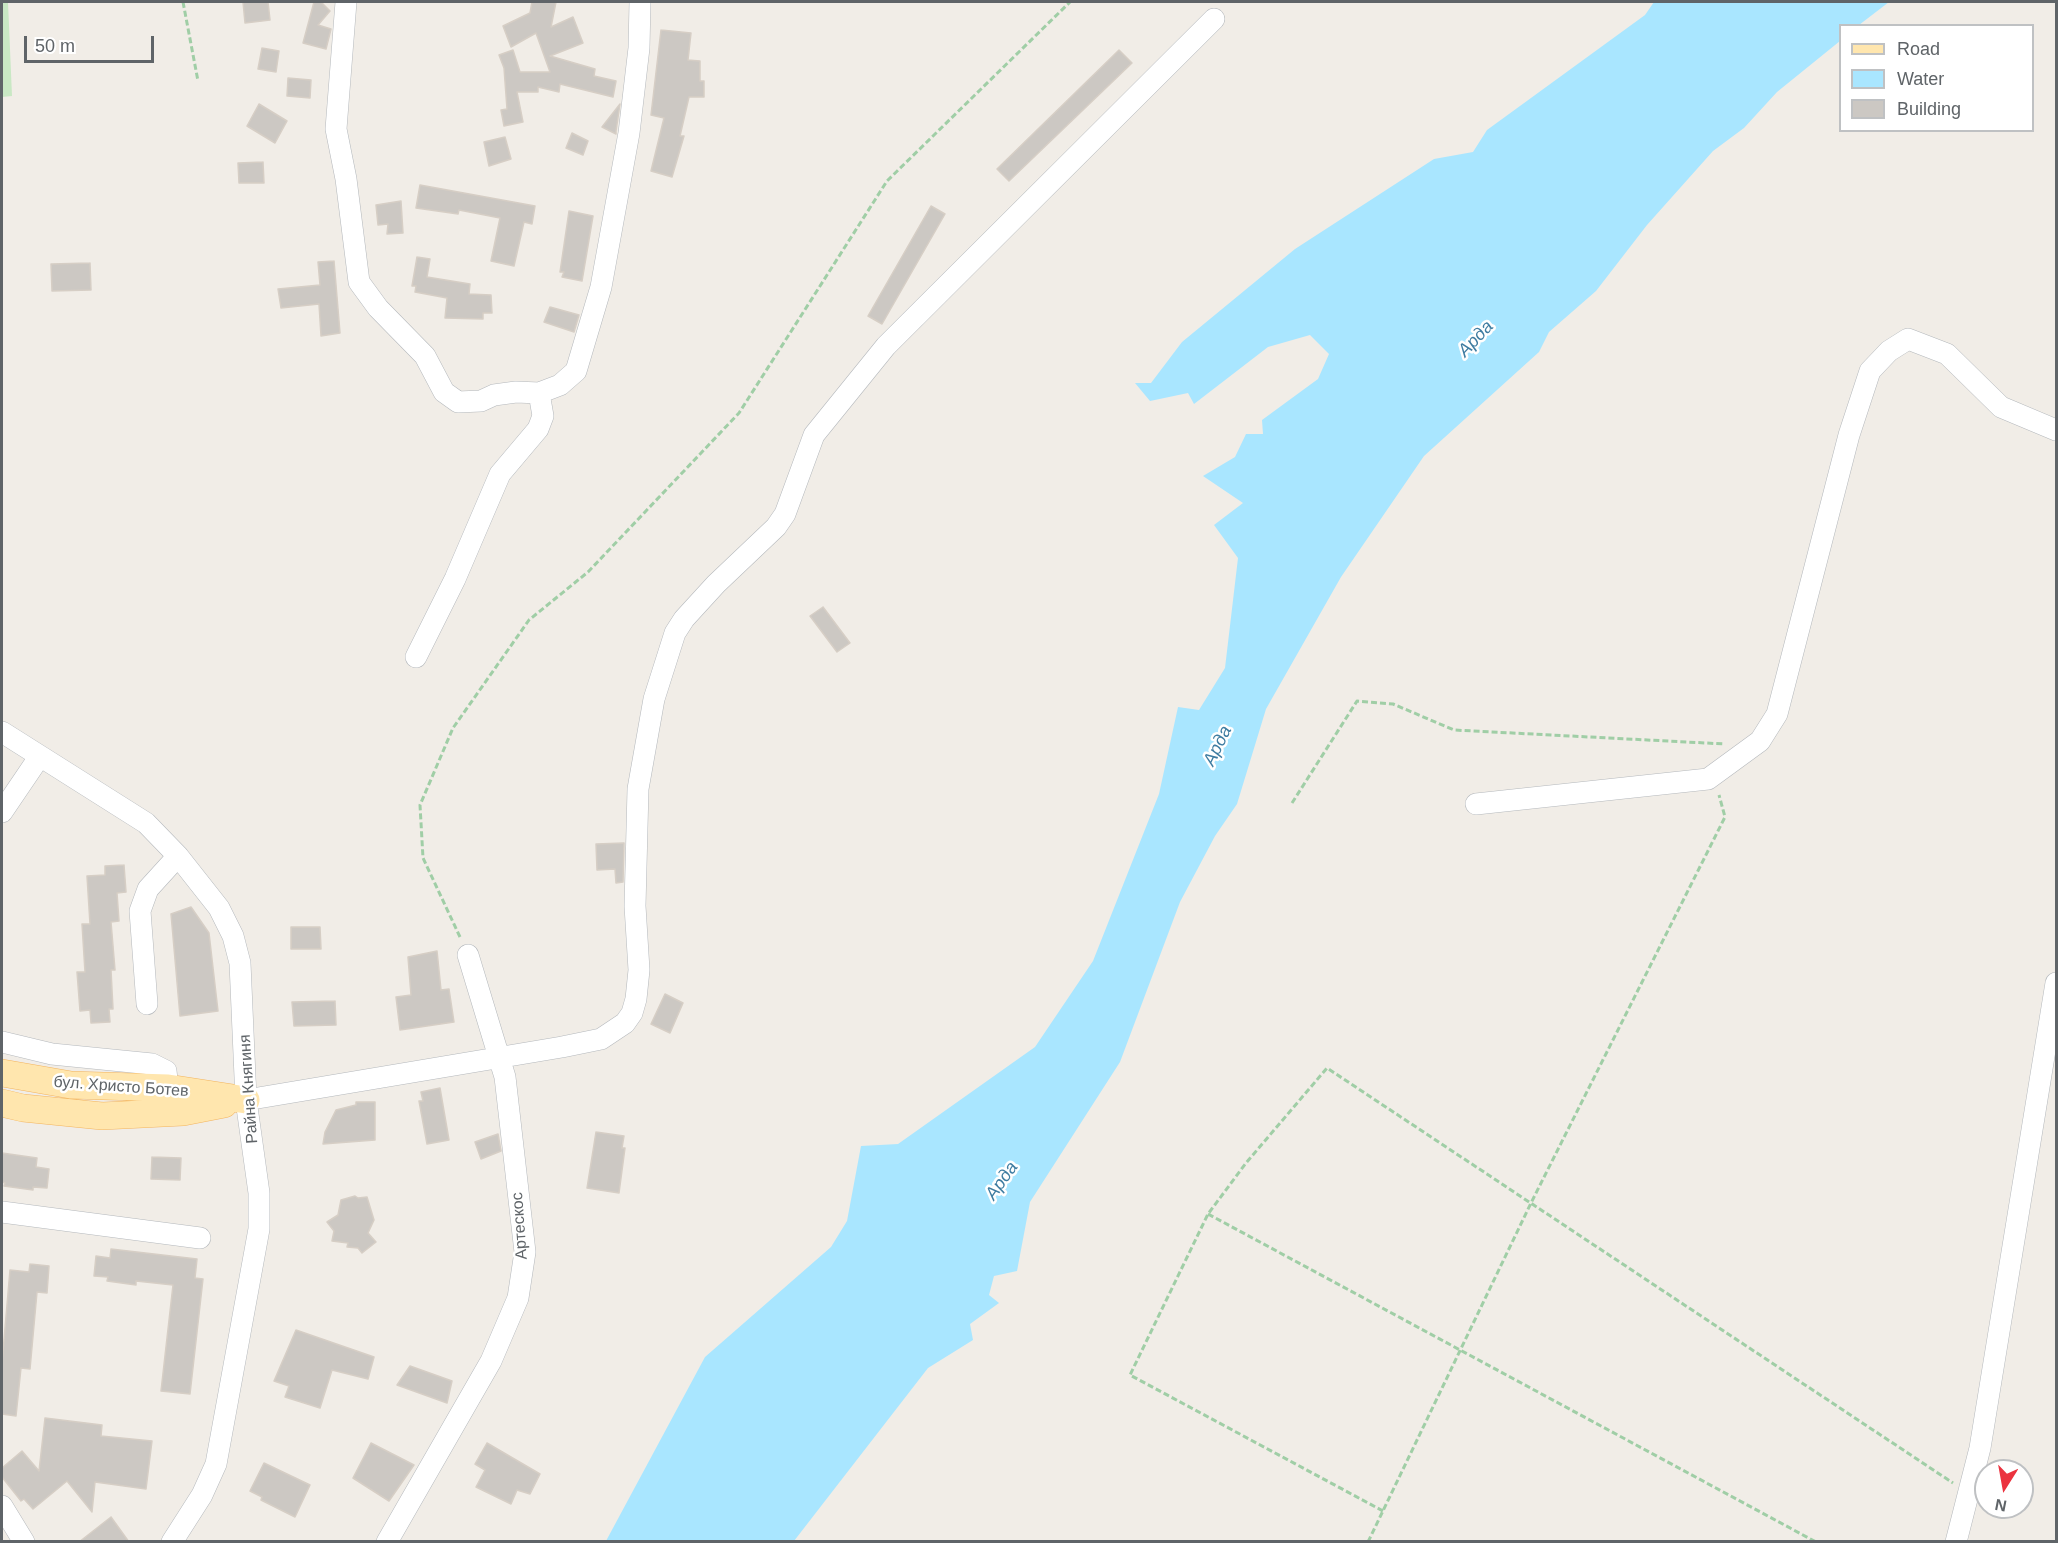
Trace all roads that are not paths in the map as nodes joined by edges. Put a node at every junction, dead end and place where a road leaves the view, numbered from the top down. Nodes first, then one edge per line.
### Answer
1 (346, 2) edge
2 (640, 2) edge
3 (1214, 19) dead end
4 (539, 393) junction
5 (2056, 430) edge
6 (416, 657) dead end
7 (2, 732) edge
8 (40, 756) junction
9 (1476, 804) dead end
10 (2, 812) edge
11 (178, 856) junction
12 (468, 956) road end
13 (2056, 983) edge
14 (147, 1004) dead end
15 (2, 1042) edge
16 (501, 1059) junction
17 (2, 1073) edge
18 (168, 1088) junction
19 (246, 1100) junction
20 (2, 1103) edge
21 (2, 1212) edge
22 (200, 1238) dead end
23 (2, 1506) edge
24 (24, 1542) edge
25 (172, 1542) edge
26 (387, 1542) edge
27 (1956, 1542) edge

1 - 4 street
2 - 4 street
3 - 16 street
4 - 6 street
5 - 9 street
7 - 8 street, Райна Княгиня
8 - 10 street
8 - 11 street, Райна Княгиня
11 - 14 street
11 - 19 street, Райна Княгиня
12 - 16 street, Артескос
13 - 27 street
15 - 18 street
16 - 19 street
16 - 26 street, Артескос
17 - 18 main road, бул. Христо Ботев
18 - 19 main road, бул. Христо Ботев
19 - 20 main road, бул. Христо Ботев
19 - 25 street, Райна Княгиня
21 - 22 street
23 - 24 street

